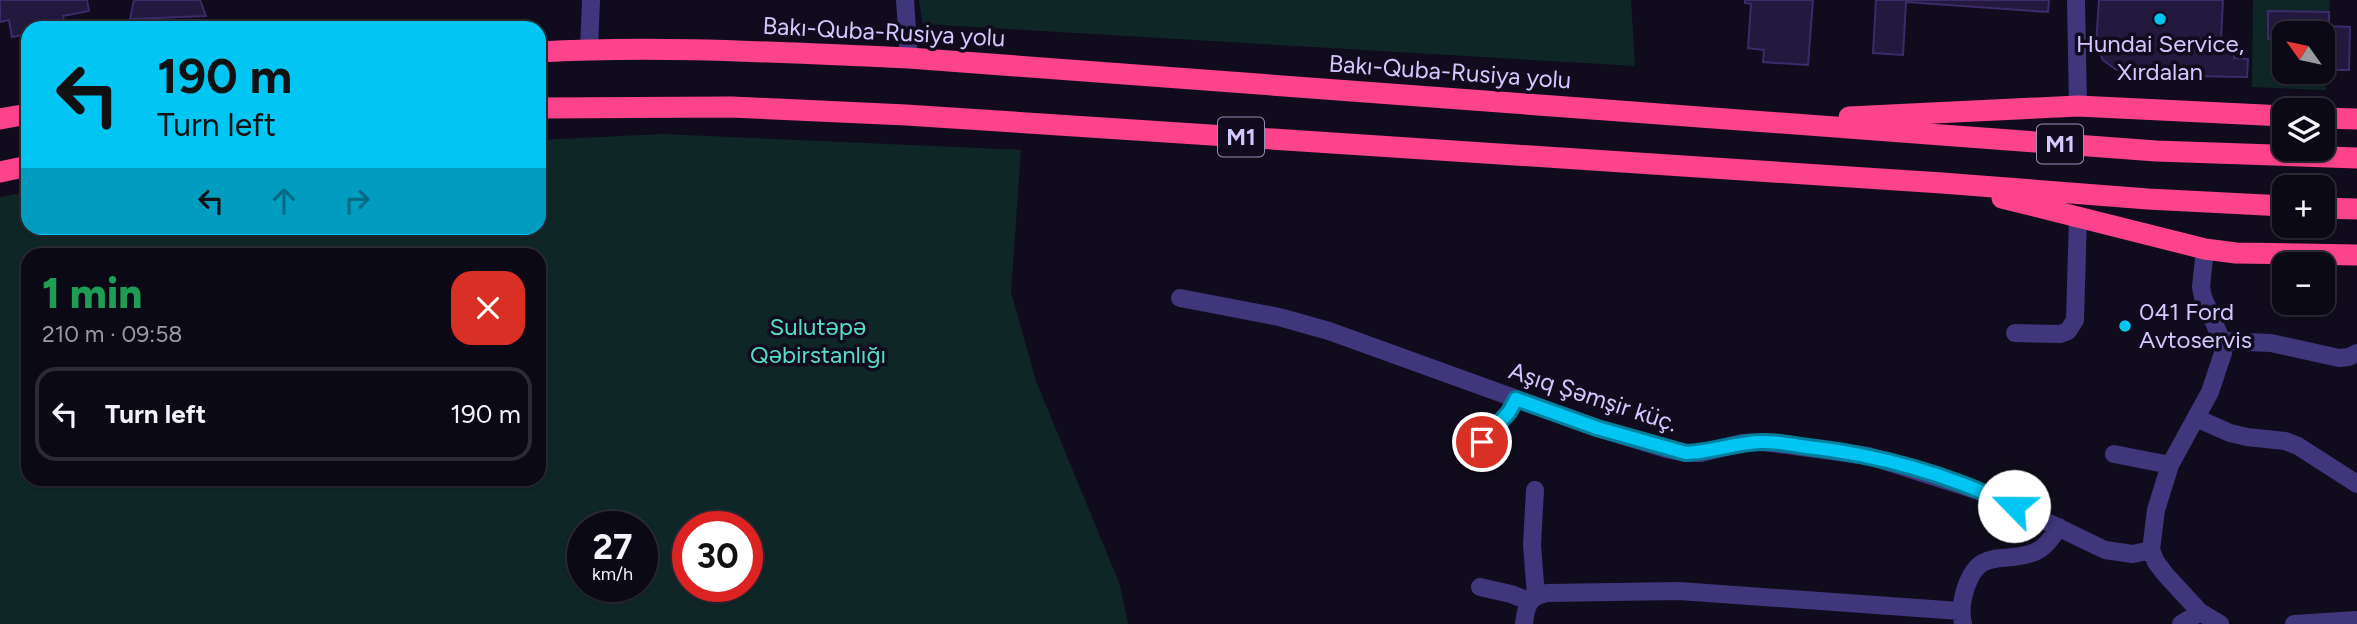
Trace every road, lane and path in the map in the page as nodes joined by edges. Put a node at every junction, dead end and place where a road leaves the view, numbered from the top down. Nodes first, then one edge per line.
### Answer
1 (591, 0) edge
2 (905, 0) edge
3 (2076, 0) edge
4 (589, 50) junction
5 (546, 52) edge
6 (909, 58) junction
7 (2078, 106) junction
8 (546, 108) edge
9 (21, 115) edge
10 (2272, 115) edge
11 (2335, 118) edge
12 (0, 119) edge
13 (2357, 119) edge
14 (1763, 122) junction
15 (2357, 158) edge
16 (21, 168) edge
17 (0, 172) edge
18 (1942, 183) junction
19 (2272, 205) edge
20 (2335, 208) edge
21 (2357, 209) edge
22 (2078, 217) junction
23 (2205, 248) junction
24 (2357, 255) edge
25 (1180, 298) dead end
26 (2015, 332) dead end
27 (2222, 341) junction
28 (2357, 353) edge
29 (1516, 399) junction
30 (2196, 418) junction
31 (1482, 442) dead end
32 (2114, 454) dead end
33 (2170, 465) junction
34 (2357, 484) edge
35 (1535, 490) dead end
36 (2059, 527) junction
37 (2151, 550) junction
38 (1480, 587) dead end
39 (1533, 598) junction
40 (2200, 612) junction
41 (1961, 617) edge
42 (2357, 620) edge
43 (1524, 624) edge
44 (2181, 624) edge
45 (2220, 624) edge
46 (2294, 624) edge

1 - 4 street
2 - 6 street
3 - 7 street
4 - 5 highway, Bakı-Quba-Rusiya yolu / M1
4 - 6 highway, Bakı-Quba-Rusiya yolu / M1
6 - 14 highway, Bakı-Quba-Rusiya yolu / M1
7 - 10 highway
7 - 14 highway
8 - 18 highway, M1
9 - 12 highway
11 - 13 highway
14 - 15 highway, Bakı-Quba-Rusiya yolu / M1
16 - 17 highway
18 - 19 highway, M1
18 - 22 highway
20 - 21 highway
22 - 23 highway
22 - 26 street
23 - 24 highway
23 - 27 street
25 - 29 street, Aşıq Şəmşir küç.
27 - 28 street
27 - 30 street
29 - 31 street
29 - 36 street, Aşıq Şəmşir küç.
30 - 33 street
30 - 34 street
32 - 33 street
33 - 37 street
35 - 39 street
36 - 37 street, Aşıq Şəmşir küç.
36 - 41 street
37 - 40 street
38 - 39 street
39 - 41 street
39 - 43 street
40 - 44 street
40 - 45 street
42 - 46 street

